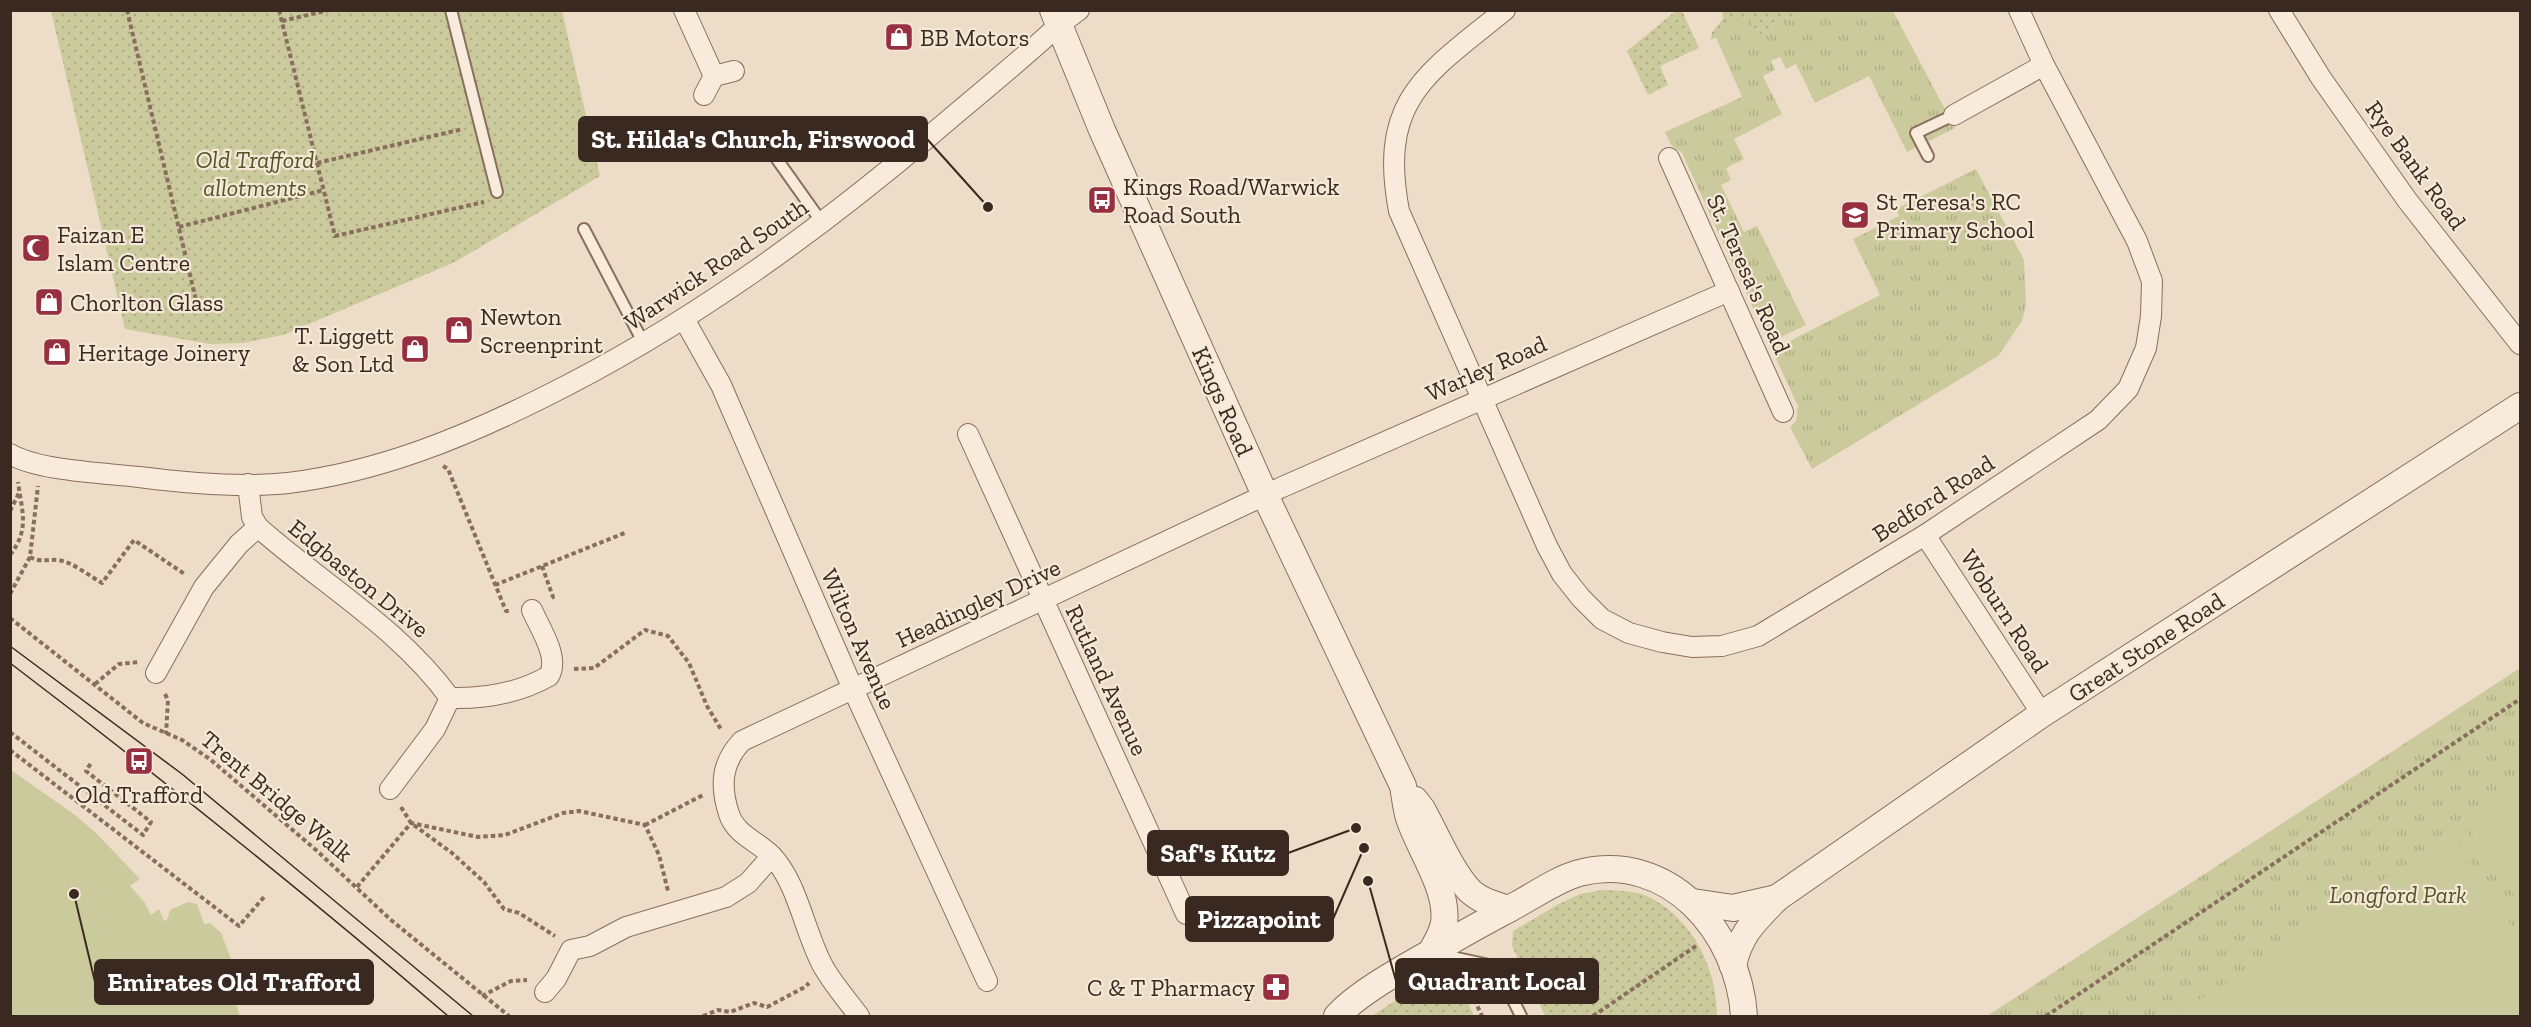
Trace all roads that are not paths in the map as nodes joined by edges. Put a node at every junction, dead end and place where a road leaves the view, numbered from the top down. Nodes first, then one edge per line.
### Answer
1 (451, 10) edge
2 (684, 10) edge
3 (1079, 10) edge
4 (1505, 10) edge
5 (2279, 10) edge
6 (2020, 11) edge
7 (1056, 18) edge
8 (2044, 65) junction
9 (734, 71) dead end
10 (714, 76) junction
11 (704, 95) dead end
12 (1954, 115) joint
13 (752, 124) dead end
14 (1928, 156) dead end
15 (1669, 158) dead end
16 (497, 192) road end
17 (823, 224) junction
18 (584, 229) dead end
19 (1729, 291) junction
20 (684, 319) junction
21 (645, 344) junction
22 (2520, 344) edge
23 (1482, 398) junction
24 (2520, 406) edge
25 (1784, 412) dead end
26 (968, 434) dead end
27 (13, 456) edge
28 (248, 484) junction
29 (1265, 495) junction
30 (258, 527) junction
31 (1925, 536) junction
32 (1042, 601) junction
33 (532, 610) road end
34 (156, 674) dead end
35 (853, 689) junction
36 (450, 698) junction
37 (2042, 714) junction
38 (1403, 786) junction
39 (390, 789) road end
40 (772, 856) junction
41 (1778, 898) junction
42 (1693, 902) junction
43 (1509, 909) junction
44 (1186, 914) dead end
45 (1431, 952) junction
46 (1733, 966) junction
47 (987, 981) dead end
48 (545, 992) road end
49 (859, 1017) edge
50 (1337, 1017) edge
51 (1521, 1017) edge
52 (1744, 1017) edge

1 - 16 lane
2 - 10 street
3 - 7 street, Warwick Road South
4 - 23 street, Bedford Road
5 - 22 street, Rye Bank Road
6 - 8 street, Bedford Road
7 - 17 street, Warwick Road South
7 - 29 street, Kings Road
8 - 12 street
8 - 31 street, Bedford Road
9 - 10 street
10 - 11 street
12 - 14 lane
13 - 17 lane
15 - 19 street, St. Teresa's Road
17 - 20 street, Warwick Road South
18 - 21 lane
19 - 23 street, Warley Road
19 - 25 street, St. Teresa's Road
20 - 21 street, Warwick Road South
20 - 35 street, Wilton Avenue
21 - 28 street, Warwick Road South
23 - 29 street, Warley Road
23 - 31 street, Bedford Road
24 - 37 street, Great Stone Road
26 - 32 street, Rutland Avenue
27 - 28 street, Warwick Road South
28 - 30 street, Edgbaston Drive
29 - 32 street, Headingley Drive
29 - 38 street, Kings Road
30 - 34 street, Edgbaston Drive
30 - 36 street, Edgbaston Drive
31 - 37 street, Woburn Road
32 - 35 street, Headingley Drive
32 - 44 street, Rutland Avenue
33 - 36 street
35 - 40 street, Headingley Drive
35 - 47 street, Wilton Avenue
36 - 39 street
37 - 41 street, Great Stone Road
38 - 43 street, Kings Road
38 - 45 street, Kings Road
40 - 48 street
40 - 49 street
41 - 42 street, Great Stone Road
41 - 46 street, Great Stone Road
42 - 43 street
42 - 46 street
43 - 45 street
45 - 50 street
45 - 51 lane
46 - 52 street

